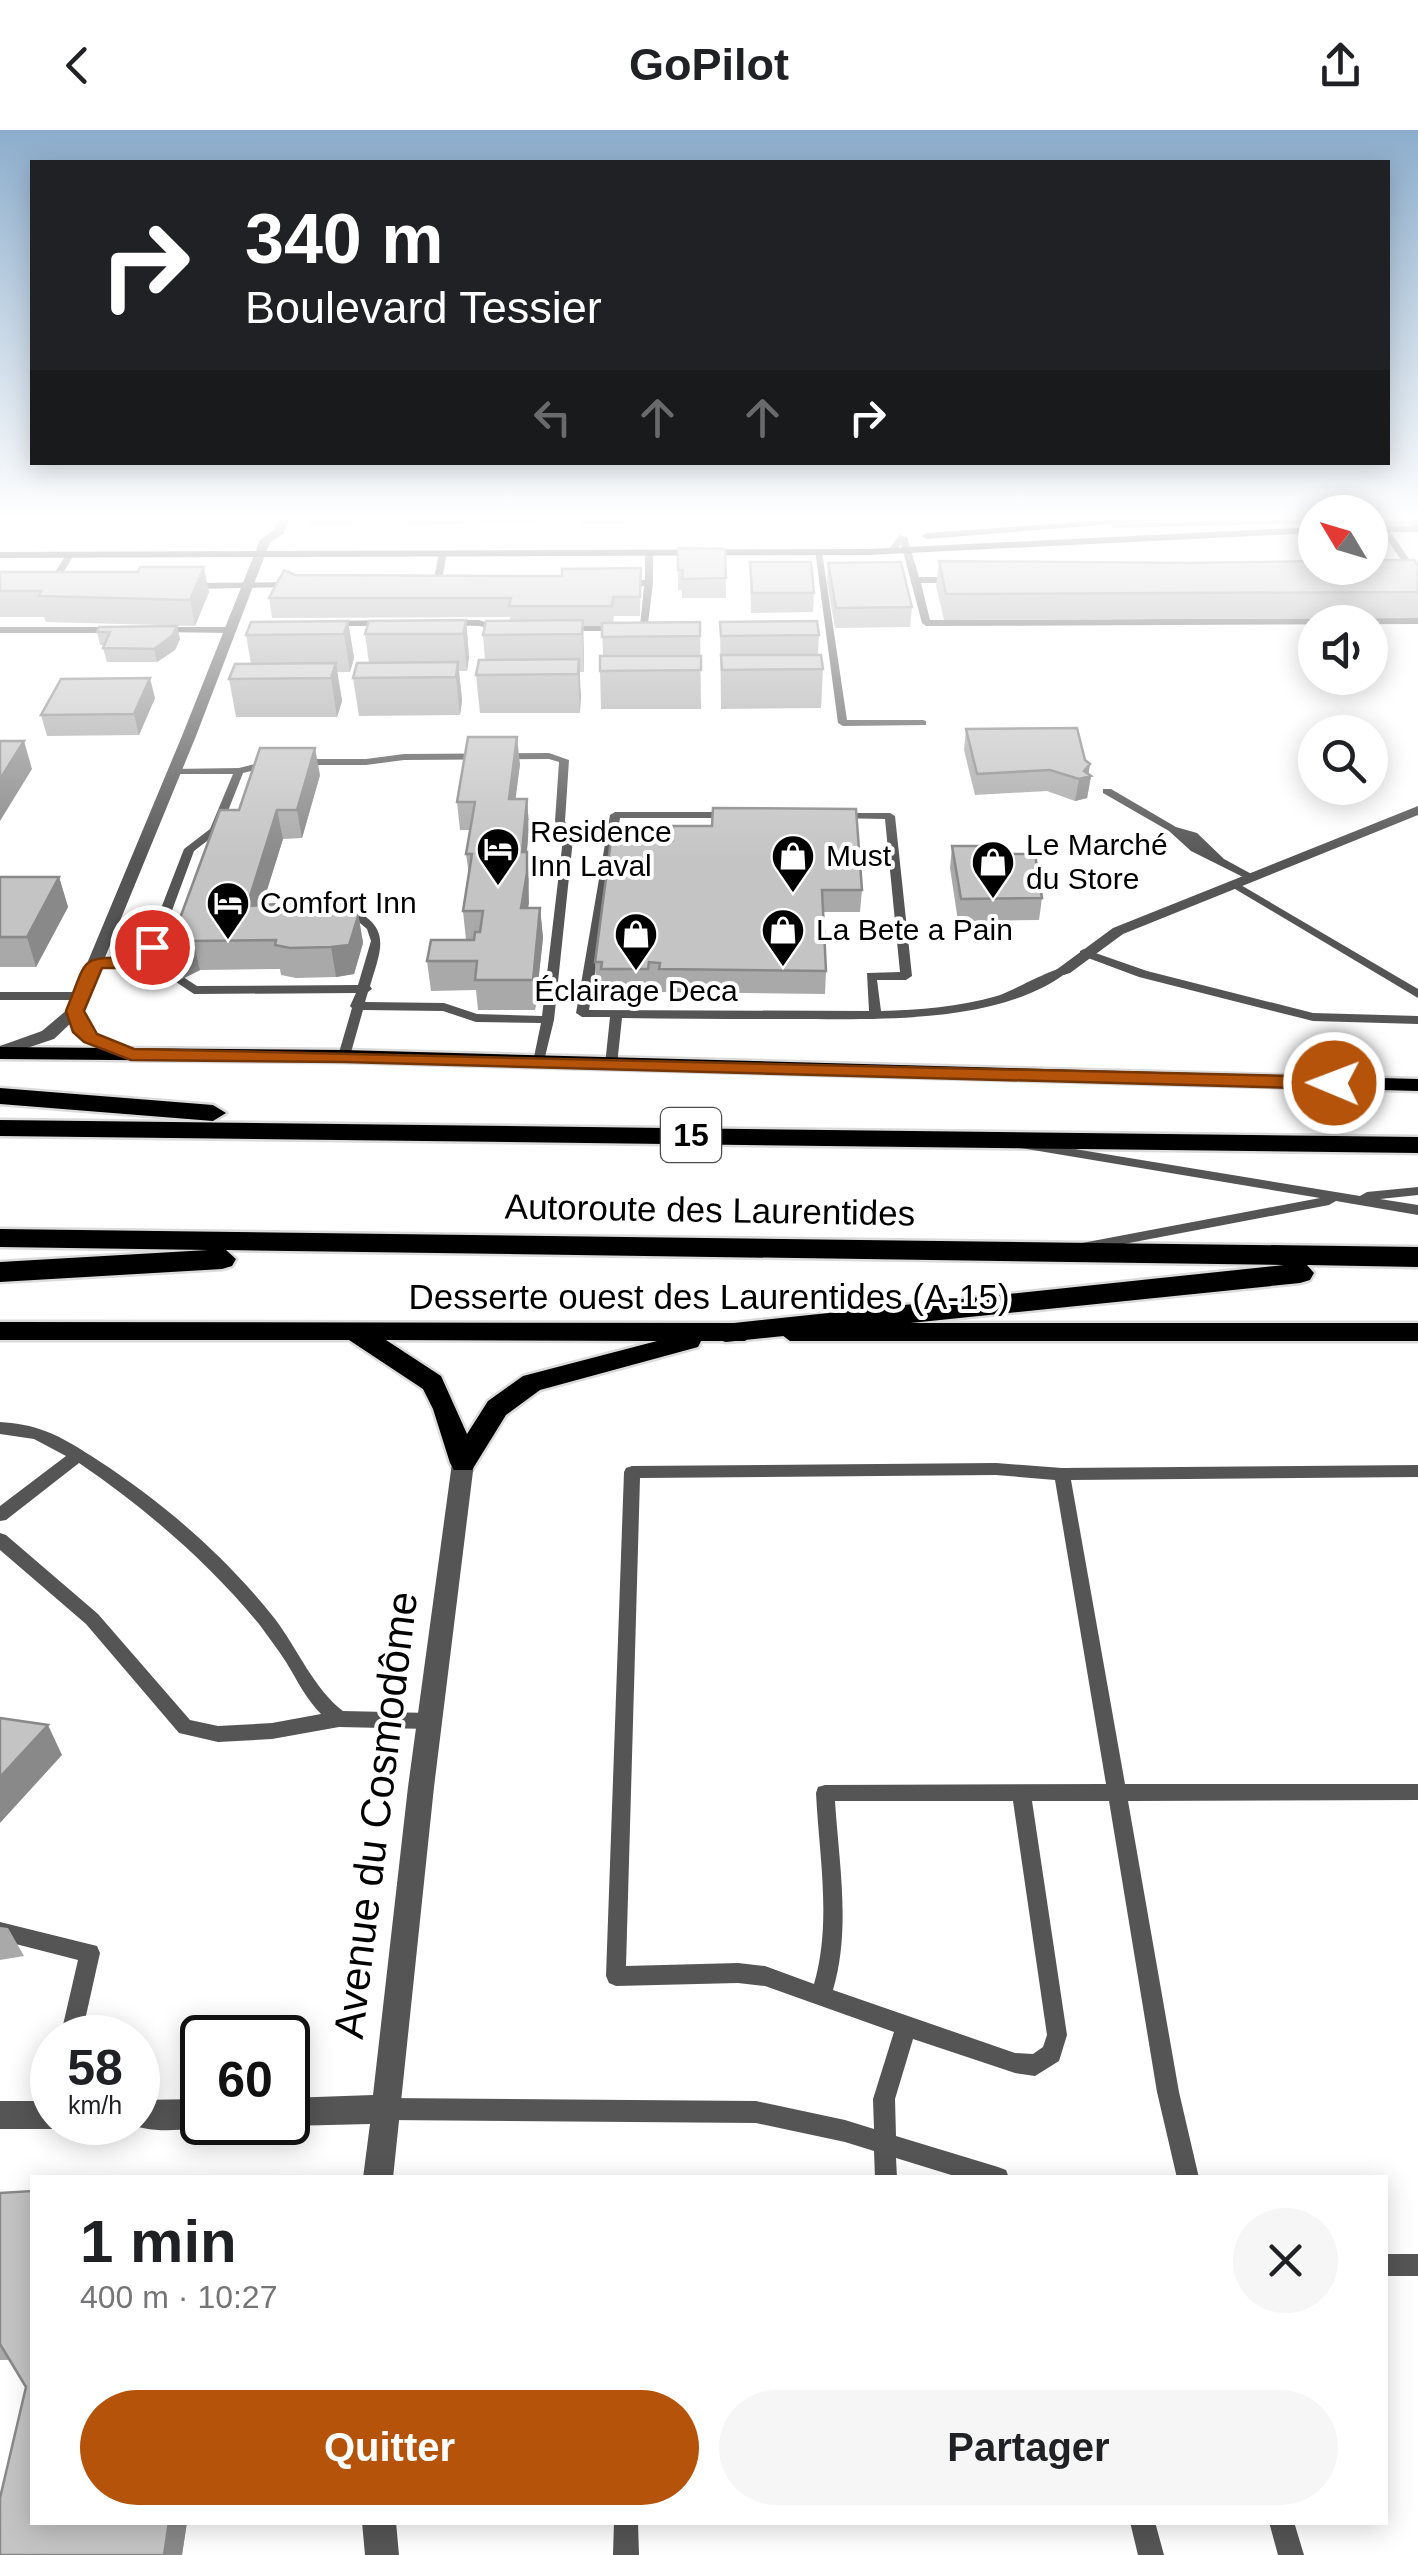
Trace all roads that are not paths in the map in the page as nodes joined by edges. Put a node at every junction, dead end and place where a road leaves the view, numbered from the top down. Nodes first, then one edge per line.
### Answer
1 (230, 633) edge
2 (830, 633) edge
3 (923, 723) dead end
4 (239, 770) junction
5 (174, 771) junction
6 (1106, 791) dead end
7 (1418, 810) edge
8 (741, 816) edge
9 (818, 816) edge
10 (1251, 877) junction
11 (1234, 884) junction
12 (353, 912) edge
13 (1084, 953) junction
14 (95, 962) junction
15 (146, 964) junction
16 (162, 969) edge
17 (1064, 970) joint
18 (179, 980) dead end
19 (366, 988) junction
20 (444, 991) edge
21 (1418, 994) edge
22 (0, 996) edge
23 (78, 1004) junction
24 (356, 1006) junction
25 (440, 1006) junction
26 (616, 1014) junction
27 (875, 1014) junction
28 (548, 1020) junction
29 (1418, 1020) edge
30 (0, 1052) edge
31 (131, 1054) junction
32 (344, 1056) junction
33 (539, 1062) junction
34 (611, 1065) junction
35 (1418, 1085) edge
36 (0, 1096) edge
37 (0, 1128) edge
38 (395, 1132) junction
39 (988, 1139) junction
40 (1418, 1145) edge
41 (1418, 1191) edge
42 (1340, 1199) junction
43 (1418, 1210) edge
44 (0, 1238) edge
45 (479, 1244) junction
46 (1053, 1252) junction
47 (1418, 1259) edge
48 (0, 1272) edge
49 (0, 1332) edge
50 (355, 1332) junction
51 (726, 1332) junction
52 (1418, 1332) edge
53 (0, 1428) edge
54 (77, 1456) junction
55 (463, 1463) junction
56 (1418, 1471) edge
57 (1062, 1474) junction
58 (0, 1515) edge
59 (0, 1540) edge
60 (339, 1719) junction
61 (430, 1722) junction
62 (1418, 1792) edge
63 (1020, 1793) junction
64 (1118, 1793) junction
65 (0, 1931) edge
66 (822, 1995) junction
67 (75, 2015) edge
68 (906, 2026) junction
69 (386, 2109) junction
70 (310, 2111) edge
71 (0, 2114) edge
72 (30, 2114) edge
73 (885, 2142) junction
74 (378, 2175) edge
75 (886, 2175) edge
76 (989, 2175) edge
77 (1187, 2175) edge
78 (1388, 2265) edge
79 (1418, 2265) edge
80 (379, 2525) edge
81 (626, 2525) edge
82 (1143, 2525) edge
83 (1282, 2525) edge
84 (382, 2555) edge
85 (626, 2555) edge
86 (1152, 2555) edge
87 (1291, 2555) edge

1 - 5 street
2 - 3 lane
4 - 5 lane
4 - 15 lane
4 - 28 lane
5 - 14 street
6 - 10 lane
7 - 10 street
8 - 26 lane
9 - 27 lane
10 - 11 street
11 - 13 street
11 - 21 lane
12 - 19 lane
13 - 17 street
13 - 29 lane
14 - 15 lane
14 - 23 street
15 - 16 lane
17 - 27 lane
18 - 19 lane
19 - 24 lane
20 - 25 lane
22 - 23 lane
23 - 30 street
23 - 31 street
24 - 25 lane
24 - 32 lane
25 - 28 lane
26 - 27 lane
26 - 34 lane
28 - 33 lane
30 - 31 main road
31 - 32 main road
32 - 33 main road
33 - 34 main road
34 - 35 main road
36 - 38 highway
37 - 38 highway, Autoroute des Laurentides / 15
38 - 39 highway, Autoroute des Laurentides / 15
39 - 40 highway, Autoroute des Laurentides / 15
39 - 42 lane
41 - 42 lane
42 - 43 lane
42 - 46 lane
44 - 45 highway, Autoroute des Laurentides
45 - 46 highway, Autoroute des Laurentides
45 - 48 highway
46 - 47 highway, Autoroute des Laurentides
47 - 51 highway
49 - 50 main road, Desserte ouest des Laurentides (A-15)
50 - 51 main road, Desserte ouest des Laurentides (A-15)
50 - 55 main road
51 - 52 main road, Desserte ouest des Laurentides (A-15)
51 - 55 main road
53 - 54 lane
54 - 58 lane
54 - 60 lane
55 - 61 street, Avenue du Cosmodôme
56 - 57 lane
57 - 64 lane
57 - 66 lane
59 - 60 lane
60 - 61 lane
61 - 69 street, Avenue du Cosmodôme
62 - 64 lane
63 - 64 lane
63 - 66 lane
63 - 68 lane
64 - 77 lane
65 - 67 lane
66 - 68 lane
68 - 73 lane
69 - 70 street
69 - 73 lane
69 - 74 street, Avenue du Cosmodôme
71 - 72 street
73 - 75 lane
73 - 76 lane
78 - 79 lane
80 - 84 street
81 - 85 lane
82 - 86 lane
83 - 87 lane

